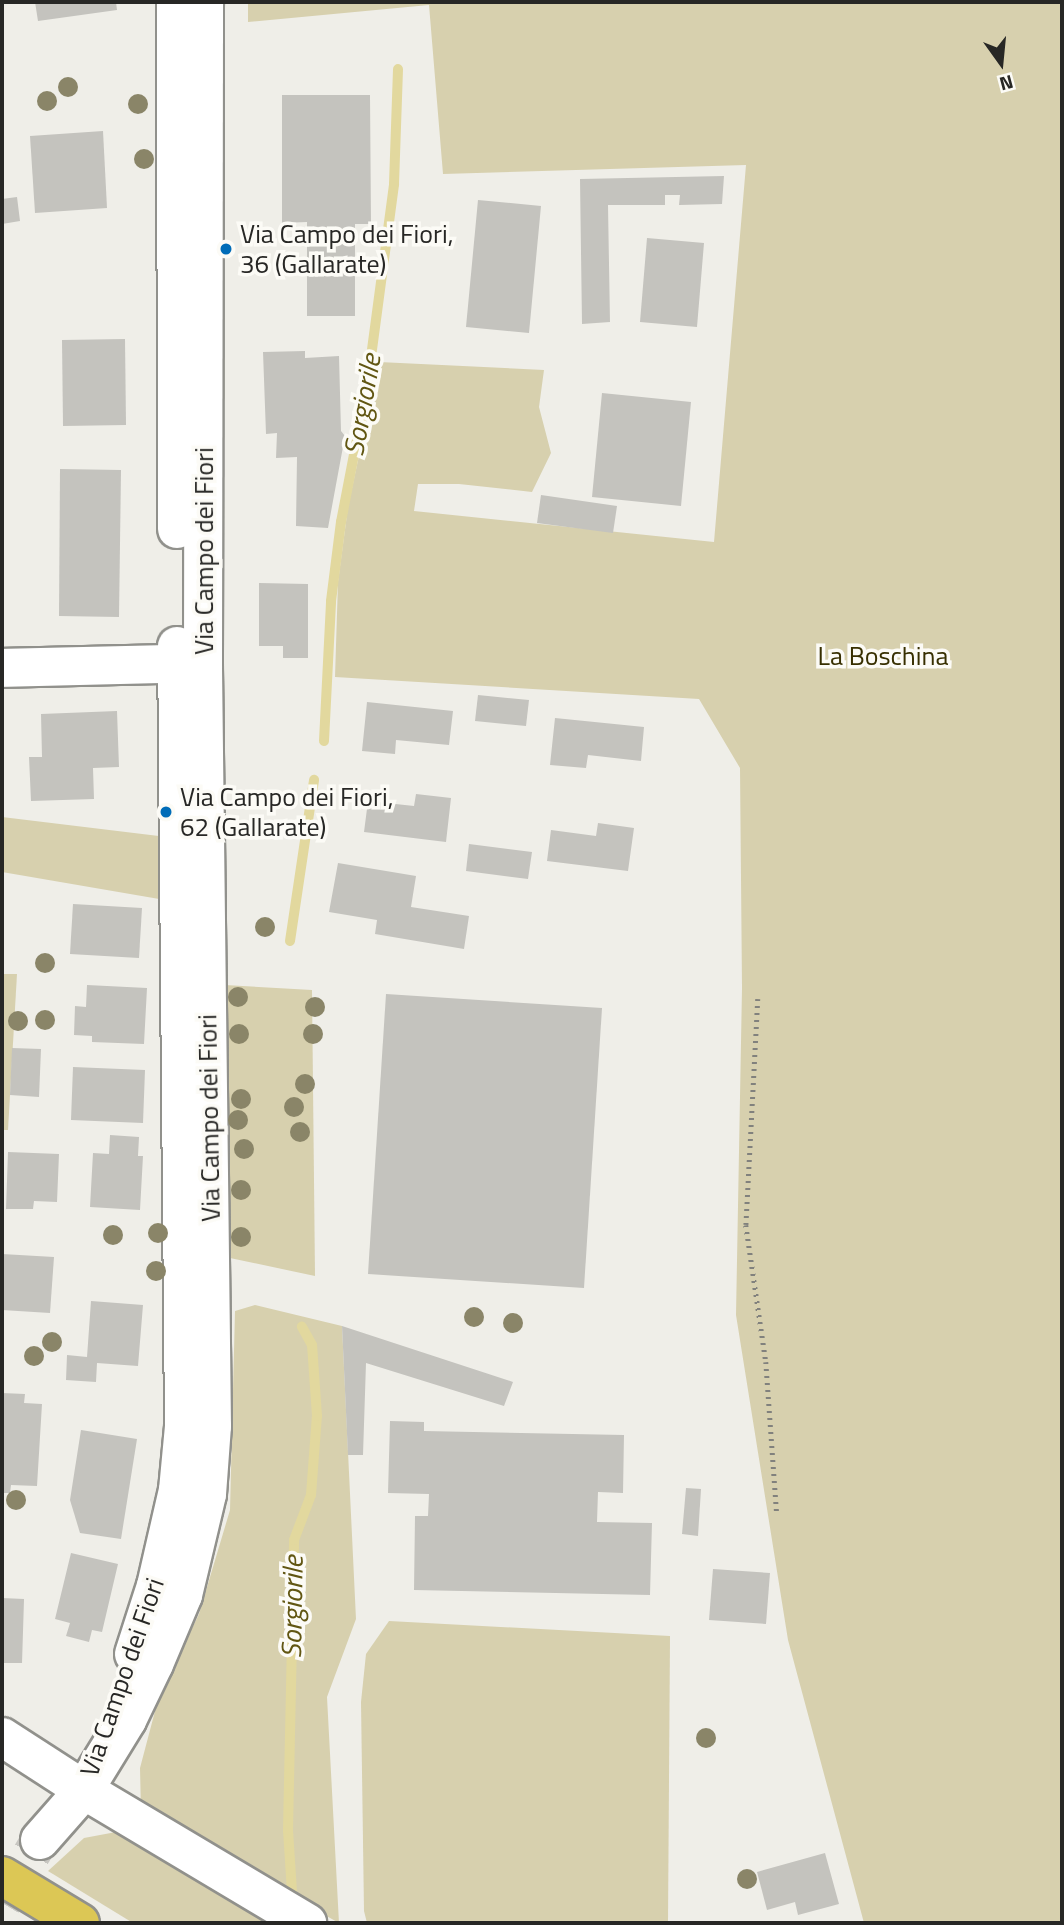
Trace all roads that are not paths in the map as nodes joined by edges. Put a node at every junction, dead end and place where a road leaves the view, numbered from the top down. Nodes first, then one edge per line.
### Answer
1 (176, 2) edge
2 (204, 2) edge
3 (190, 663) junction
4 (2, 668) edge
5 (2, 1737) edge
6 (84, 1790) junction
7 (40, 1840) tunnel mouth
8 (2, 1875) edge
9 (80, 1923) edge
10 (307, 1923) edge

1 - 3 street, Via Campo dei Fiori
2 - 3 street, Via Campo dei Fiori
3 - 4 street
3 - 6 street, Via Campo dei Fiori
5 - 6 street
6 - 7 street
6 - 10 street
8 - 9 highway

